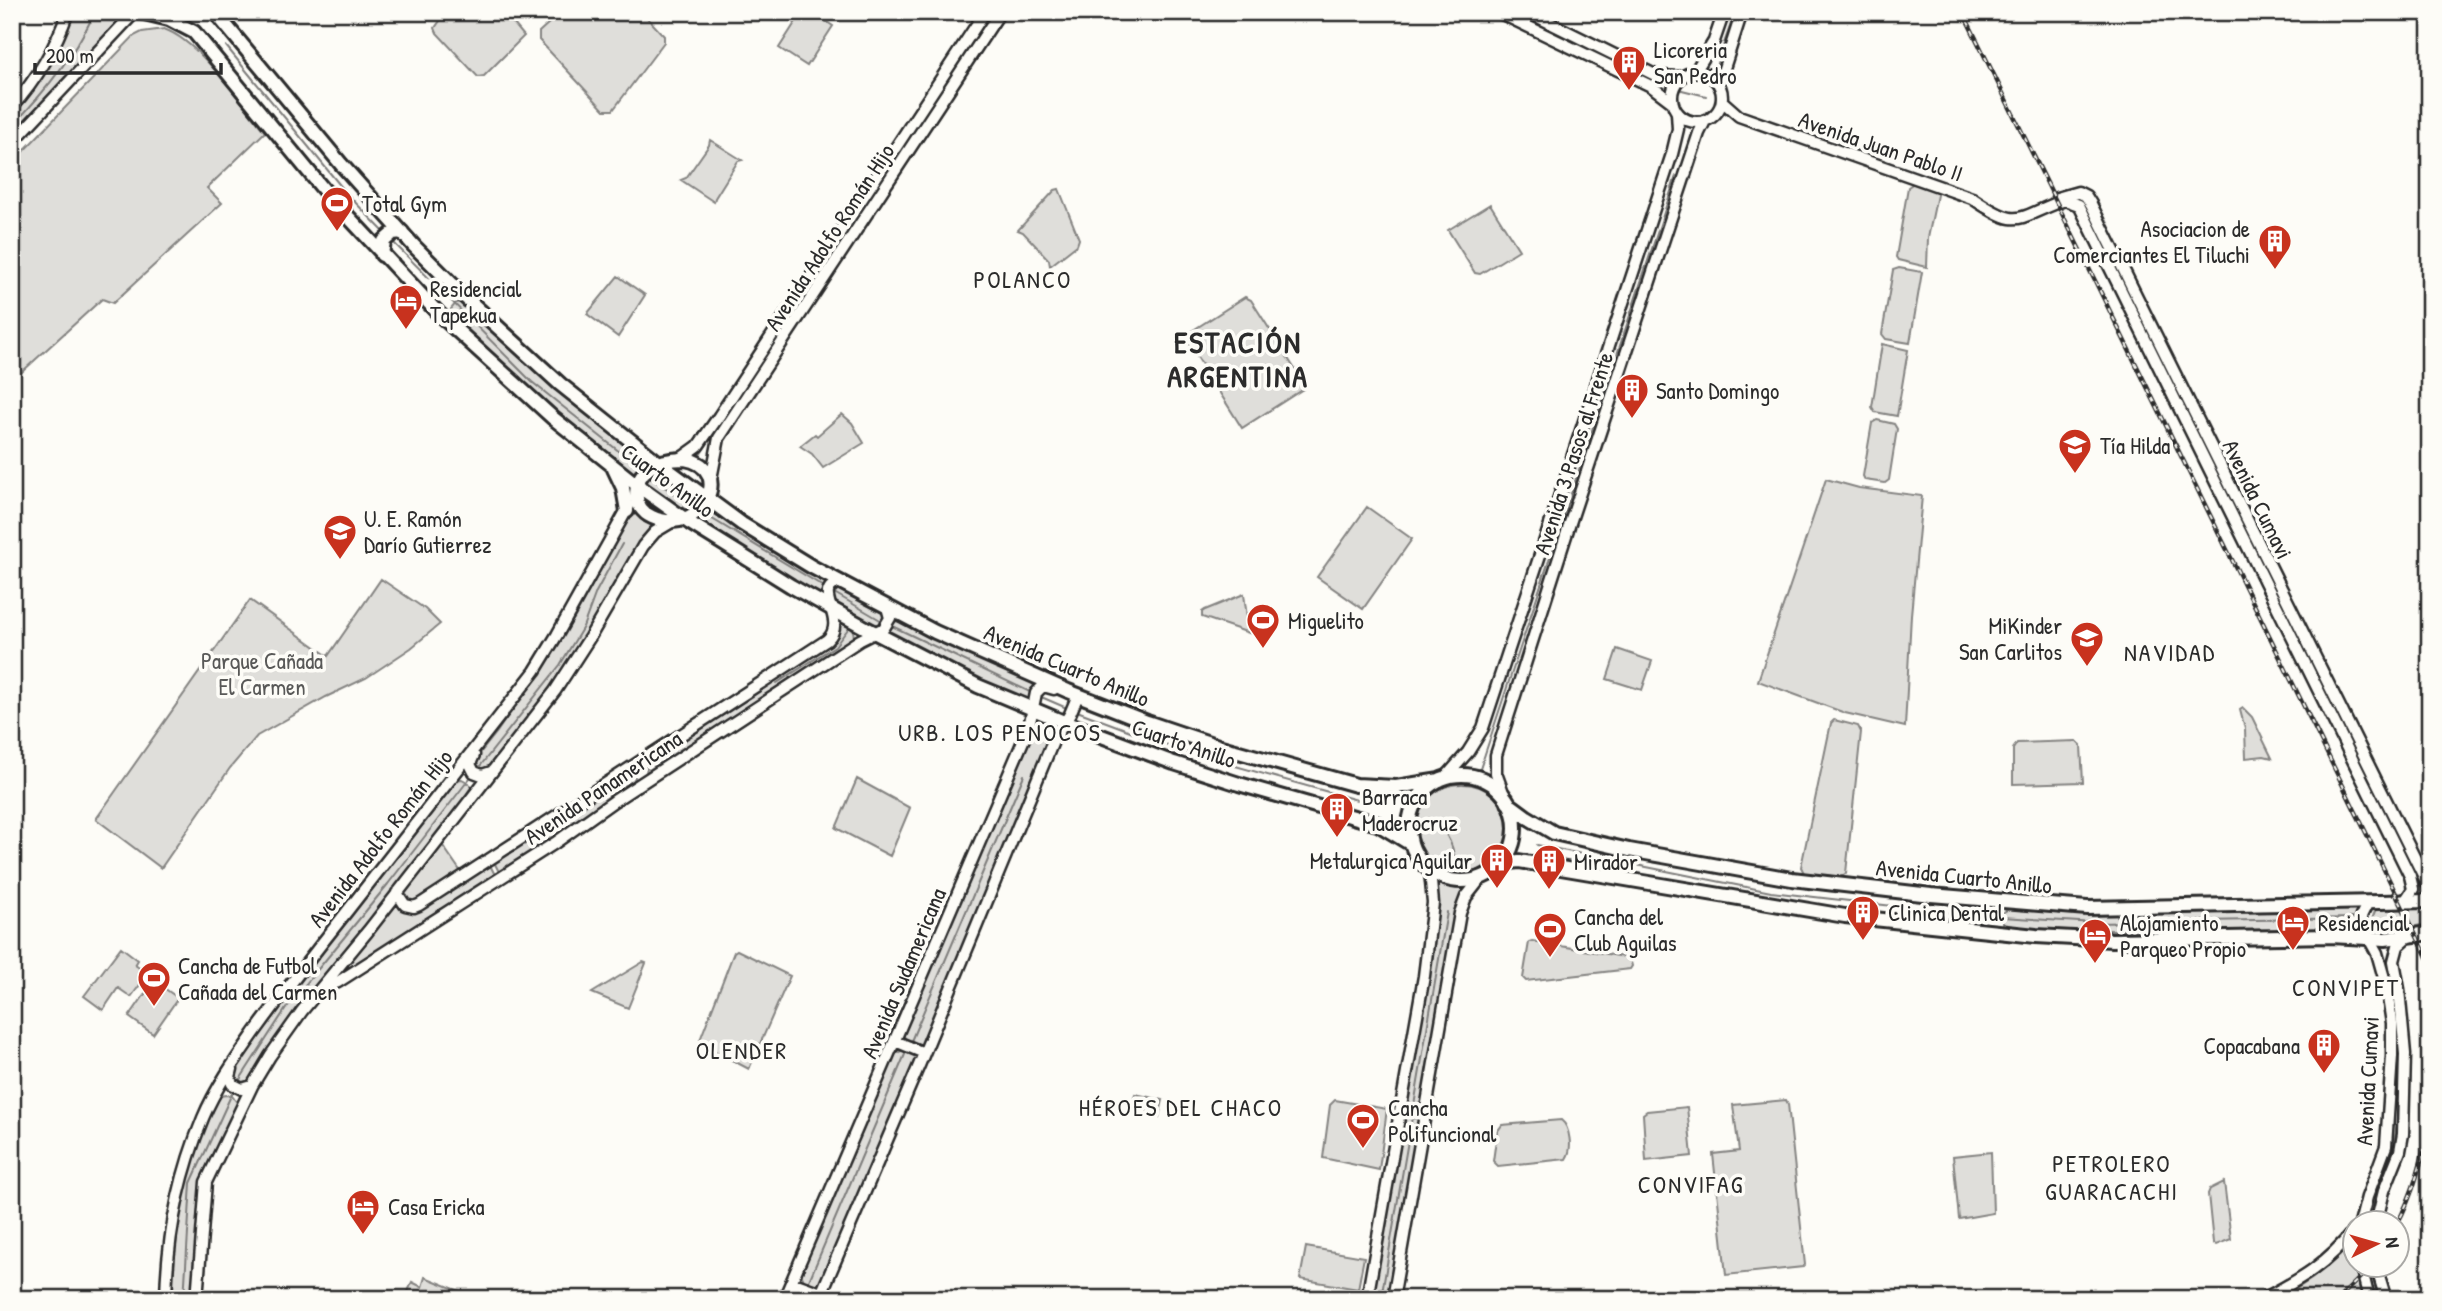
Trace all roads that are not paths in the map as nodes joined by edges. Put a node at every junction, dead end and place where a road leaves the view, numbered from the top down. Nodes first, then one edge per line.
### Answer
1 (68, 12) edge
2 (119, 12) edge
3 (137, 12) edge
4 (215, 12) edge
5 (987, 12) edge
6 (1000, 12) edge
7 (1498, 12) edge
8 (1528, 12) edge
9 (1724, 12) edge
10 (1742, 12) edge
11 (984, 34) junction
12 (1695, 72) junction
13 (1681, 77) junction
14 (1719, 84) junction
15 (1722, 101) junction
16 (12, 107) edge
17 (1674, 108) junction
18 (1739, 116) junction
19 (1709, 120) junction
20 (12, 143) edge
21 (2012, 219) joint
22 (386, 237) junction
23 (1639, 282) junction
24 (742, 380) junction
25 (752, 388) junction
26 (680, 459) junction
27 (659, 463) junction
28 (612, 466) junction
29 (712, 467) junction
30 (636, 489) junction
31 (709, 495) junction
32 (627, 512) junction
33 (726, 512) junction
34 (679, 519) junction
35 (1561, 521) junction
36 (841, 582) junction
37 (887, 607) junction
38 (831, 608) junction
39 (874, 632) junction
40 (1074, 696) junction
41 (1036, 698) junction
42 (2331, 702) junction
43 (1067, 718) junction
44 (497, 719) junction
45 (643, 759) junction
46 (629, 768) junction
47 (490, 772) junction
48 (456, 774) junction
49 (651, 778) junction
50 (1443, 779) junction
51 (637, 786) junction
52 (477, 790) junction
53 (1507, 800) junction
54 (2399, 828) junction
55 (2389, 834) junction
56 (1411, 844) junction
57 (1502, 863) junction
58 (1430, 871) junction
59 (1481, 878) junction
60 (2430, 889) edge
61 (397, 893) junction
62 (2405, 901) junction
63 (2430, 901) edge
64 (2368, 902) junction
65 (2430, 933) edge
66 (2410, 935) junction
67 (2368, 938) junction
68 (323, 988) junction
69 (895, 1041) junction
70 (242, 1051) junction
71 (924, 1053) junction
72 (250, 1087) junction
73 (218, 1092) junction
74 (2390, 1092) junction
75 (2406, 1094) junction
76 (241, 1105) junction
77 (2364, 1210) edge
78 (2379, 1210) edge
79 (2340, 1246) edge
80 (2365, 1280) edge
81 (2380, 1280) edge
82 (791, 1282) junction
83 (820, 1296) edge
84 (1393, 1296) edge
85 (168, 1299) edge
86 (197, 1299) edge
87 (784, 1299) edge
88 (1367, 1299) edge
89 (2263, 1299) edge
90 (2369, 1299) edge
91 (2386, 1299) edge

1 - 16 main road
2 - 3 highway, Cuarto Anillo
3 - 20 main road
3 - 22 highway, Cuarto Anillo
4 - 22 highway, Cuarto Anillo
5 - 11 main road
5 - 24 main road, Avenida Adolfo Román Hijo
6 - 11 main road, Avenida Adolfo Román Hijo
7 - 17 main road
8 - 13 main road
9 - 12 main road
10 - 14 main road
11 - 25 main road, Avenida Adolfo Román Hijo
12 - 13 main road
12 - 14 main road
13 - 17 main road
14 - 15 main road
15 - 18 main road, Avenida Juan Pablo II
15 - 19 main road
17 - 19 main road
17 - 23 main road, Avenida 3 Pasos al Frente
18 - 19 main road, Avenida Juan Pablo II
18 - 21 main road, Avenida Juan Pablo II
19 - 23 main road, Avenida 3 Pasos al Frente
21 - 42 main road, Avenida Cumavi
22 - 27 highway, Cuarto Anillo
22 - 28 highway, Cuarto Anillo
23 - 35 main road, Avenida 3 Pasos al Frente
23 - 35 main road, Avenida 3 Pasos al Frente
24 - 25 main road
24 - 26 main road, Avenida Adolfo Román Hijo
25 - 29 main road, Avenida Adolfo Román Hijo
26 - 27 highway
26 - 31 highway
27 - 30 highway
27 - 31 highway, Cuarto Anillo
28 - 30 highway, Cuarto Anillo
28 - 32 highway
29 - 31 main road, Avenida Adolfo Román Hijo
29 - 33 highway
30 - 32 main road, Avenida Adolfo Román Hijo
30 - 34 highway, Cuarto Anillo
31 - 33 highway, Avenida Cuarto Anillo
31 - 34 highway
32 - 44 main road, Avenida Adolfo Román Hijo
33 - 36 highway, Avenida Cuarto Anillo
34 - 38 highway, Cuarto Anillo
34 - 47 main road, Avenida Adolfo Román Hijo
35 - 50 main road, Avenida 3 Pasos al Frente
35 - 53 main road, Avenida 3 Pasos al Frente
36 - 37 highway, Avenida Cuarto Anillo
36 - 38 main road, Avenida Panamericana
37 - 39 main road, Avenida Panamericana
37 - 40 highway, Avenida Cuarto Anillo
38 - 39 highway, Cuarto Anillo
38 - 45 main road, Avenida Panamericana
39 - 41 highway, Cuarto Anillo
39 - 49 main road, Avenida Panamericana
40 - 41 main road
40 - 43 main road
40 - 50 highway, Avenida Cuarto Anillo
41 - 43 highway, Cuarto Anillo
41 - 69 main road, Avenida Sudamericana
42 - 54 main road, Avenida Cumavi
42 - 55 main road, Avenida Cumavi
43 - 56 highway, Cuarto Anillo
43 - 71 main road
44 - 47 main road
44 - 48 main road, Avenida Adolfo Román Hijo
45 - 46 main road, Avenida Panamericana
45 - 49 main road
46 - 51 main road
46 - 61 main road, Avenida Panamericana
47 - 52 main road, Avenida Adolfo Román Hijo
48 - 52 main road
48 - 70 main road, Avenida Adolfo Román Hijo
49 - 51 main road, Avenida Panamericana
50 - 53 highway
50 - 56 highway
51 - 68 main road, Avenida Panamericana
52 - 61 main road, Avenida Adolfo Román Hijo
53 - 57 highway
53 - 64 highway, Avenida Cuarto Anillo
54 - 55 main road
54 - 60 main road, Avenida Cumavi
55 - 62 main road, Avenida Cumavi
56 - 58 highway
57 - 59 highway
57 - 67 highway
58 - 59 highway
58 - 88 main road
59 - 84 main road
61 - 68 main road, Avenida Adolfo Román Hijo
62 - 63 highway, Avenida Cuarto Anillo
62 - 64 highway, Avenida Cuarto Anillo
64 - 67 main road, Avenida Cumavi
65 - 66 highway
66 - 67 highway
66 - 75 main road, Avenida Cumavi
67 - 74 main road, Avenida Cumavi
68 - 72 main road, Avenida Adolfo Román Hijo
69 - 71 main road
69 - 82 main road, Avenida Sudamericana
70 - 72 main road
70 - 73 main road, Avenida Adolfo Román Hijo
71 - 83 main road
72 - 76 main road, Avenida Adolfo Román Hijo
73 - 76 main road
73 - 85 main road, Avenida Adolfo Román Hijo
74 - 75 main road
74 - 77 main road, Avenida Cumavi
75 - 78 main road, Avenida Cumavi
76 - 86 main road, Avenida Adolfo Román Hijo
79 - 89 main road
80 - 90 main road
81 - 91 main road
82 - 83 main road
82 - 87 main road, Avenida Sudamericana

